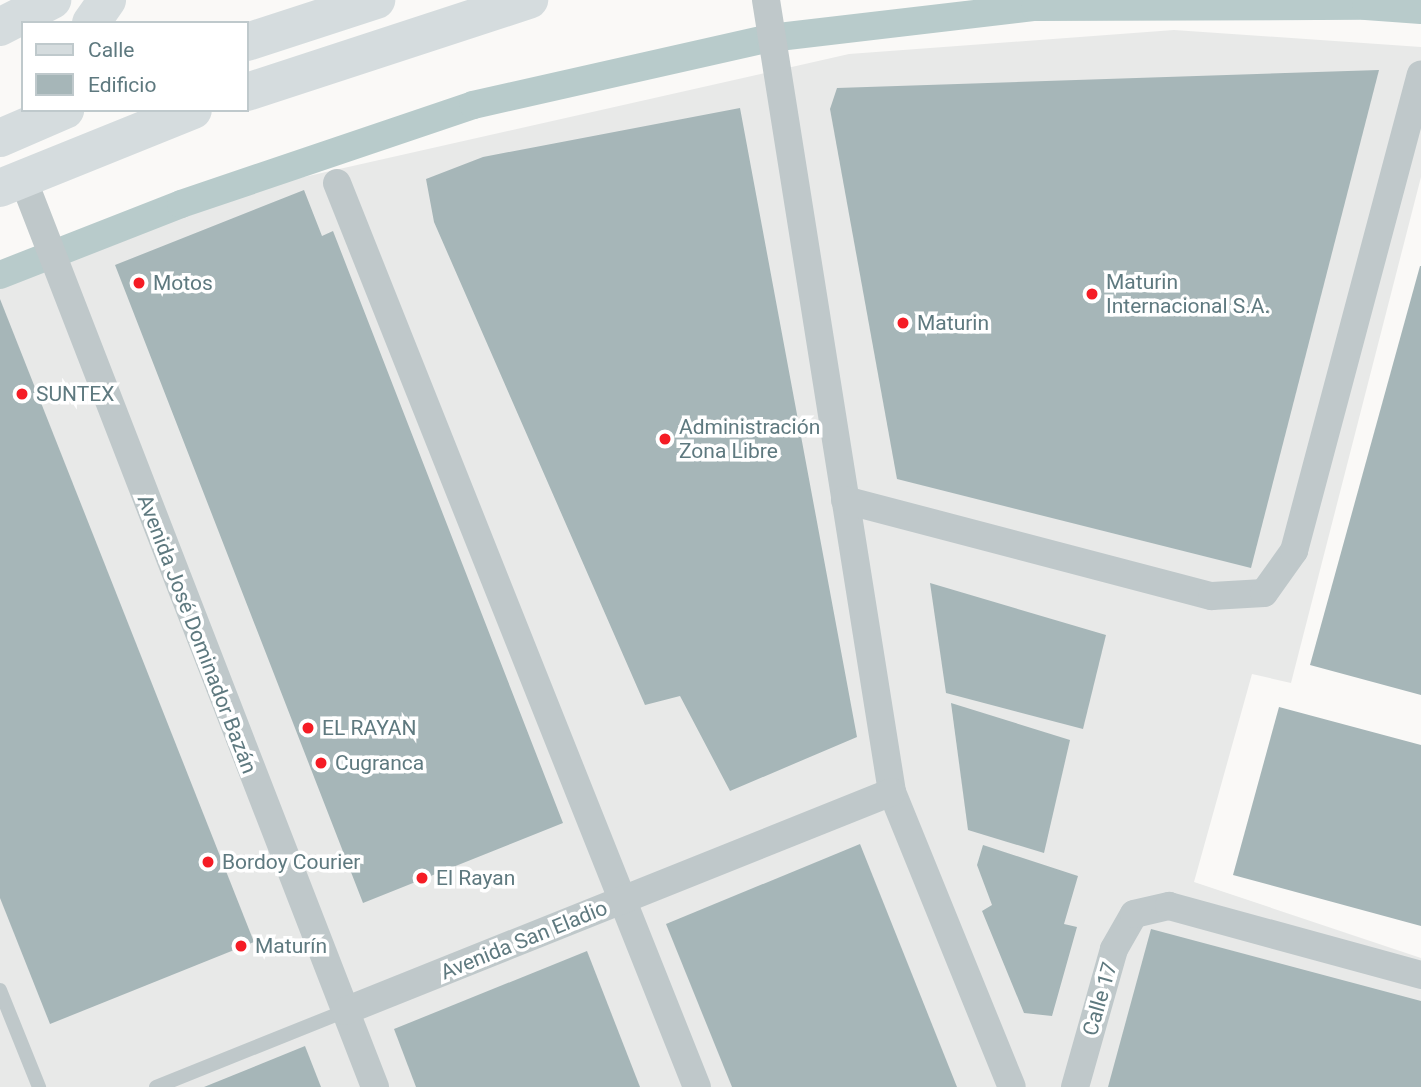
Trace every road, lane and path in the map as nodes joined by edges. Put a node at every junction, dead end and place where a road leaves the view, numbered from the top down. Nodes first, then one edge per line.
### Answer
1 (52, 0) edge
2 (107, 0) edge
3 (376, 0) edge
4 (528, 0) edge
5 (766, 0) edge
6 (92, 21) edge
7 (0, 27) edge
8 (248, 42) edge
9 (1421, 75) edge
10 (248, 92) edge
11 (60, 112) edge
12 (146, 112) edge
13 (180, 115) edge
14 (0, 126) edge
15 (0, 138) edge
16 (11, 183) edge
17 (337, 183) dead end
18 (845, 500) junction
19 (892, 792) junction
20 (623, 901) junction
21 (1421, 975) edge
22 (0, 990) edge
23 (345, 1011) junction
24 (39, 1087) edge
25 (156, 1087) edge
26 (375, 1087) edge
27 (697, 1087) edge
28 (1012, 1087) edge
29 (1076, 1087) edge

1 - 7 main road
2 - 6 main road
3 - 8 main road
4 - 10 main road
5 - 18 street
9 - 18 street
11 - 15 main road
12 - 13 main road
13 - 16 main road
14 - 16 main road
16 - 23 street, Avenida José Dominador Bazán
17 - 20 street
18 - 19 street
19 - 20 street, Avenida San Eladio
19 - 28 street
20 - 23 street, Avenida San Eladio
20 - 27 street
21 - 29 street, Calle 17
22 - 24 lane
23 - 25 lane, Avenida San Eladio
23 - 26 street, Avenida José Dominador Bazán

